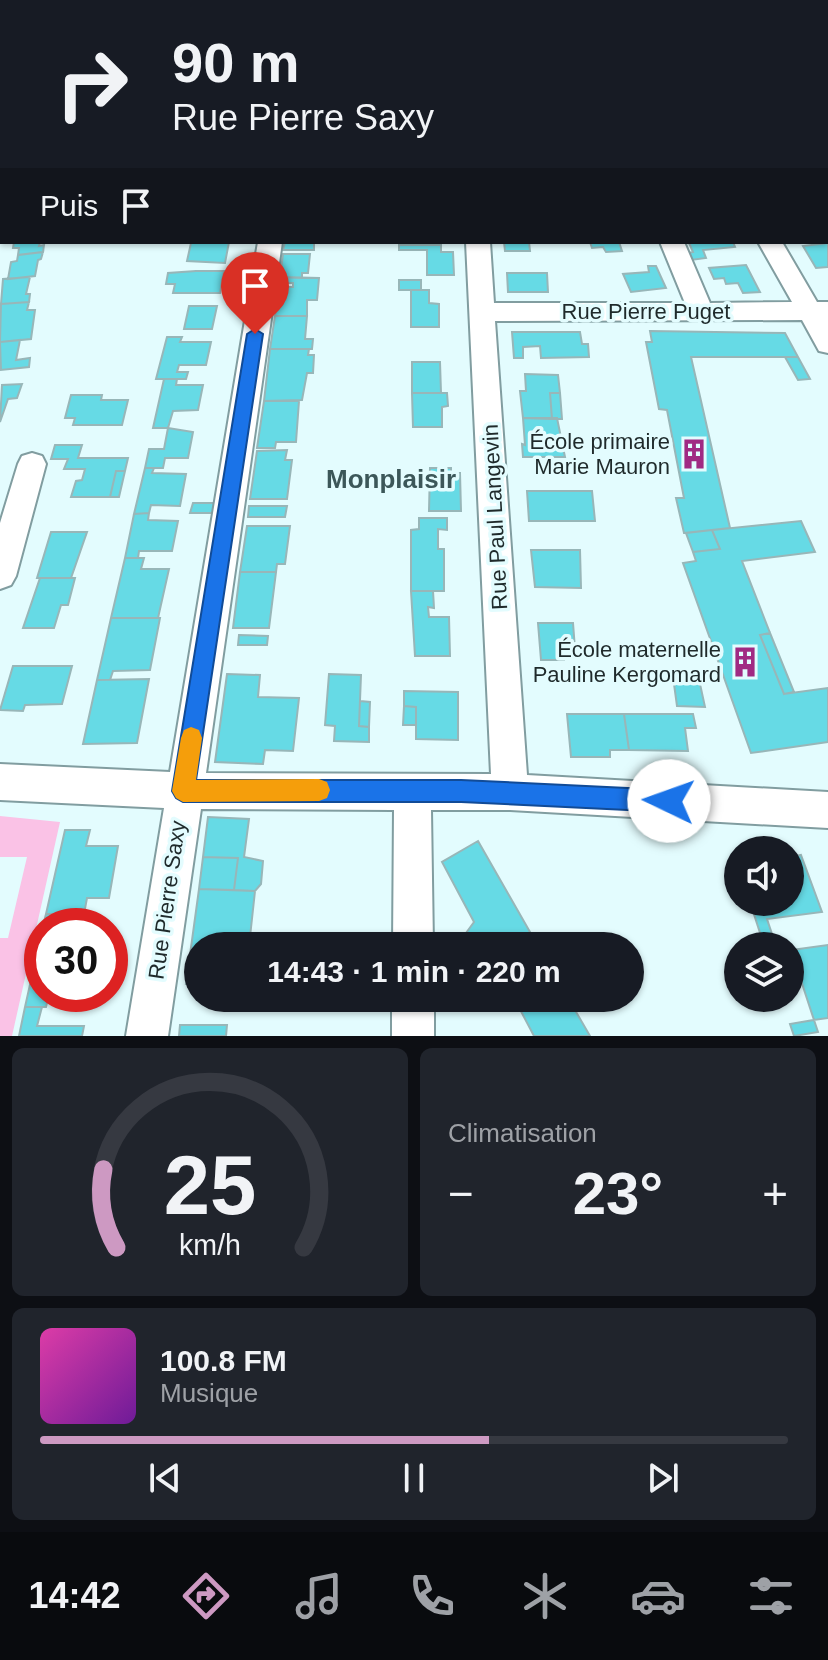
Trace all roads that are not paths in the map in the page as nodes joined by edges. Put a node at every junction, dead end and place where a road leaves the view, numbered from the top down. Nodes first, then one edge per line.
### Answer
1 (270, 244) edge
2 (478, 244) edge
3 (673, 244) edge
4 (771, 244) edge
5 (819, 310) edge
6 (701, 311) junction
7 (483, 312) junction
8 (828, 344) edge
9 (32, 464) dead end
10 (0, 576) edge
11 (0, 782) edge
12 (412, 790) junction
13 (183, 791) junction
14 (510, 792) junction
15 (828, 810) edge
16 (413, 932) edge
17 (413, 1012) edge
18 (147, 1036) edge
19 (413, 1036) edge

1 - 13 street, Rue Pierre Saxy
2 - 7 street, Rue Paul Langevin
3 - 6 street
4 - 5 street
5 - 6 street, Rue Pierre Puget
5 - 8 street
6 - 7 street, Rue Pierre Puget
7 - 14 street, Rue Paul Langevin
9 - 10 street
11 - 13 street
12 - 13 street
12 - 14 street
12 - 16 street
13 - 18 street, Rue Pierre Saxy
14 - 15 street
17 - 19 street

